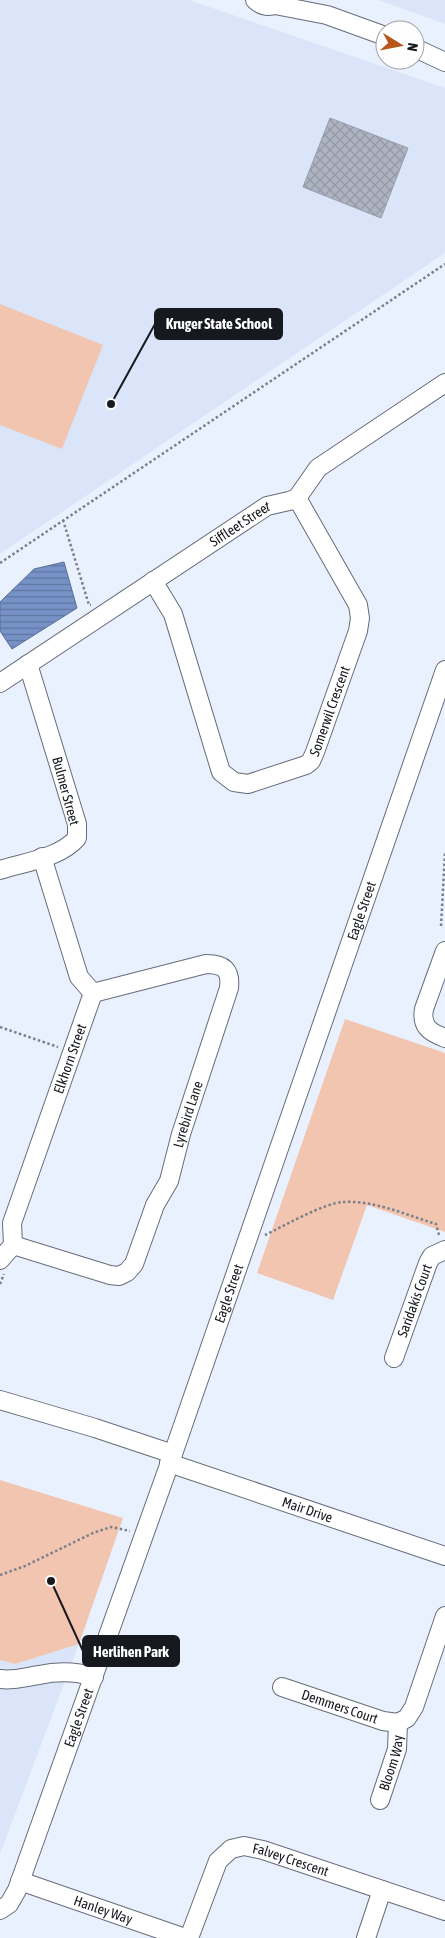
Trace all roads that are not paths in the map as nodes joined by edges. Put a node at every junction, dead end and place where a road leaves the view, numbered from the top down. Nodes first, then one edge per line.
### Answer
1 (255, 0) edge
2 (305, 0) edge
3 (278, 3) edge
4 (327, 15) junction
5 (375, 32) edge
6 (425, 49) edge
7 (425, 52) edge
8 (445, 52) edge
9 (445, 62) edge
10 (445, 384) edge
11 (297, 498) junction
12 (153, 581) junction
13 (28, 664) junction
14 (445, 670) edge
15 (0, 683) edge
16 (42, 858) junction
17 (0, 870) edge
18 (445, 951) edge
19 (93, 994) junction
20 (445, 1038) edge
21 (13, 1245) junction
22 (445, 1250) edge
23 (0, 1260) edge
24 (394, 1358) dead end
25 (0, 1400) edge
26 (171, 1459) junction
27 (445, 1556) edge
28 (445, 1616) edge
29 (94, 1677) junction
30 (0, 1679) edge
31 (282, 1687) dead end
32 (398, 1723) junction
33 (380, 1800) dead end
34 (20, 1881) junction
35 (382, 1890) junction
36 (0, 1910) edge
37 (445, 1911) edge
38 (187, 1938) edge
39 (366, 1938) edge

1 - 3 street
2 - 4 street
3 - 4 street
4 - 5 street
6 - 8 street
7 - 9 street
10 - 11 street
11 - 12 street, Siffleet Street
11 - 12 street, Somerwil Crescent
12 - 13 street, Siffleet Street
13 - 15 street, Siffleet Street
13 - 16 street, Bulmer Street
14 - 26 street, Eagle Street
16 - 17 street, Bulmer Street
16 - 19 street
18 - 20 street
19 - 21 street, Elkhorn Street
19 - 21 street, Lyrebird Lane
21 - 23 street
22 - 24 street, Saridakis Court
25 - 26 street
26 - 27 street, Mair Drive
26 - 29 street, Eagle Street
28 - 32 street, Bloom Way
29 - 30 street
29 - 34 street, Eagle Street
31 - 32 street, Demmers Court
32 - 33 street, Bloom Way
34 - 36 street, Eagle Street
34 - 38 street, Hanley Way
35 - 37 street, Falvey Crescent
35 - 38 street, Falvey Crescent
35 - 39 street

